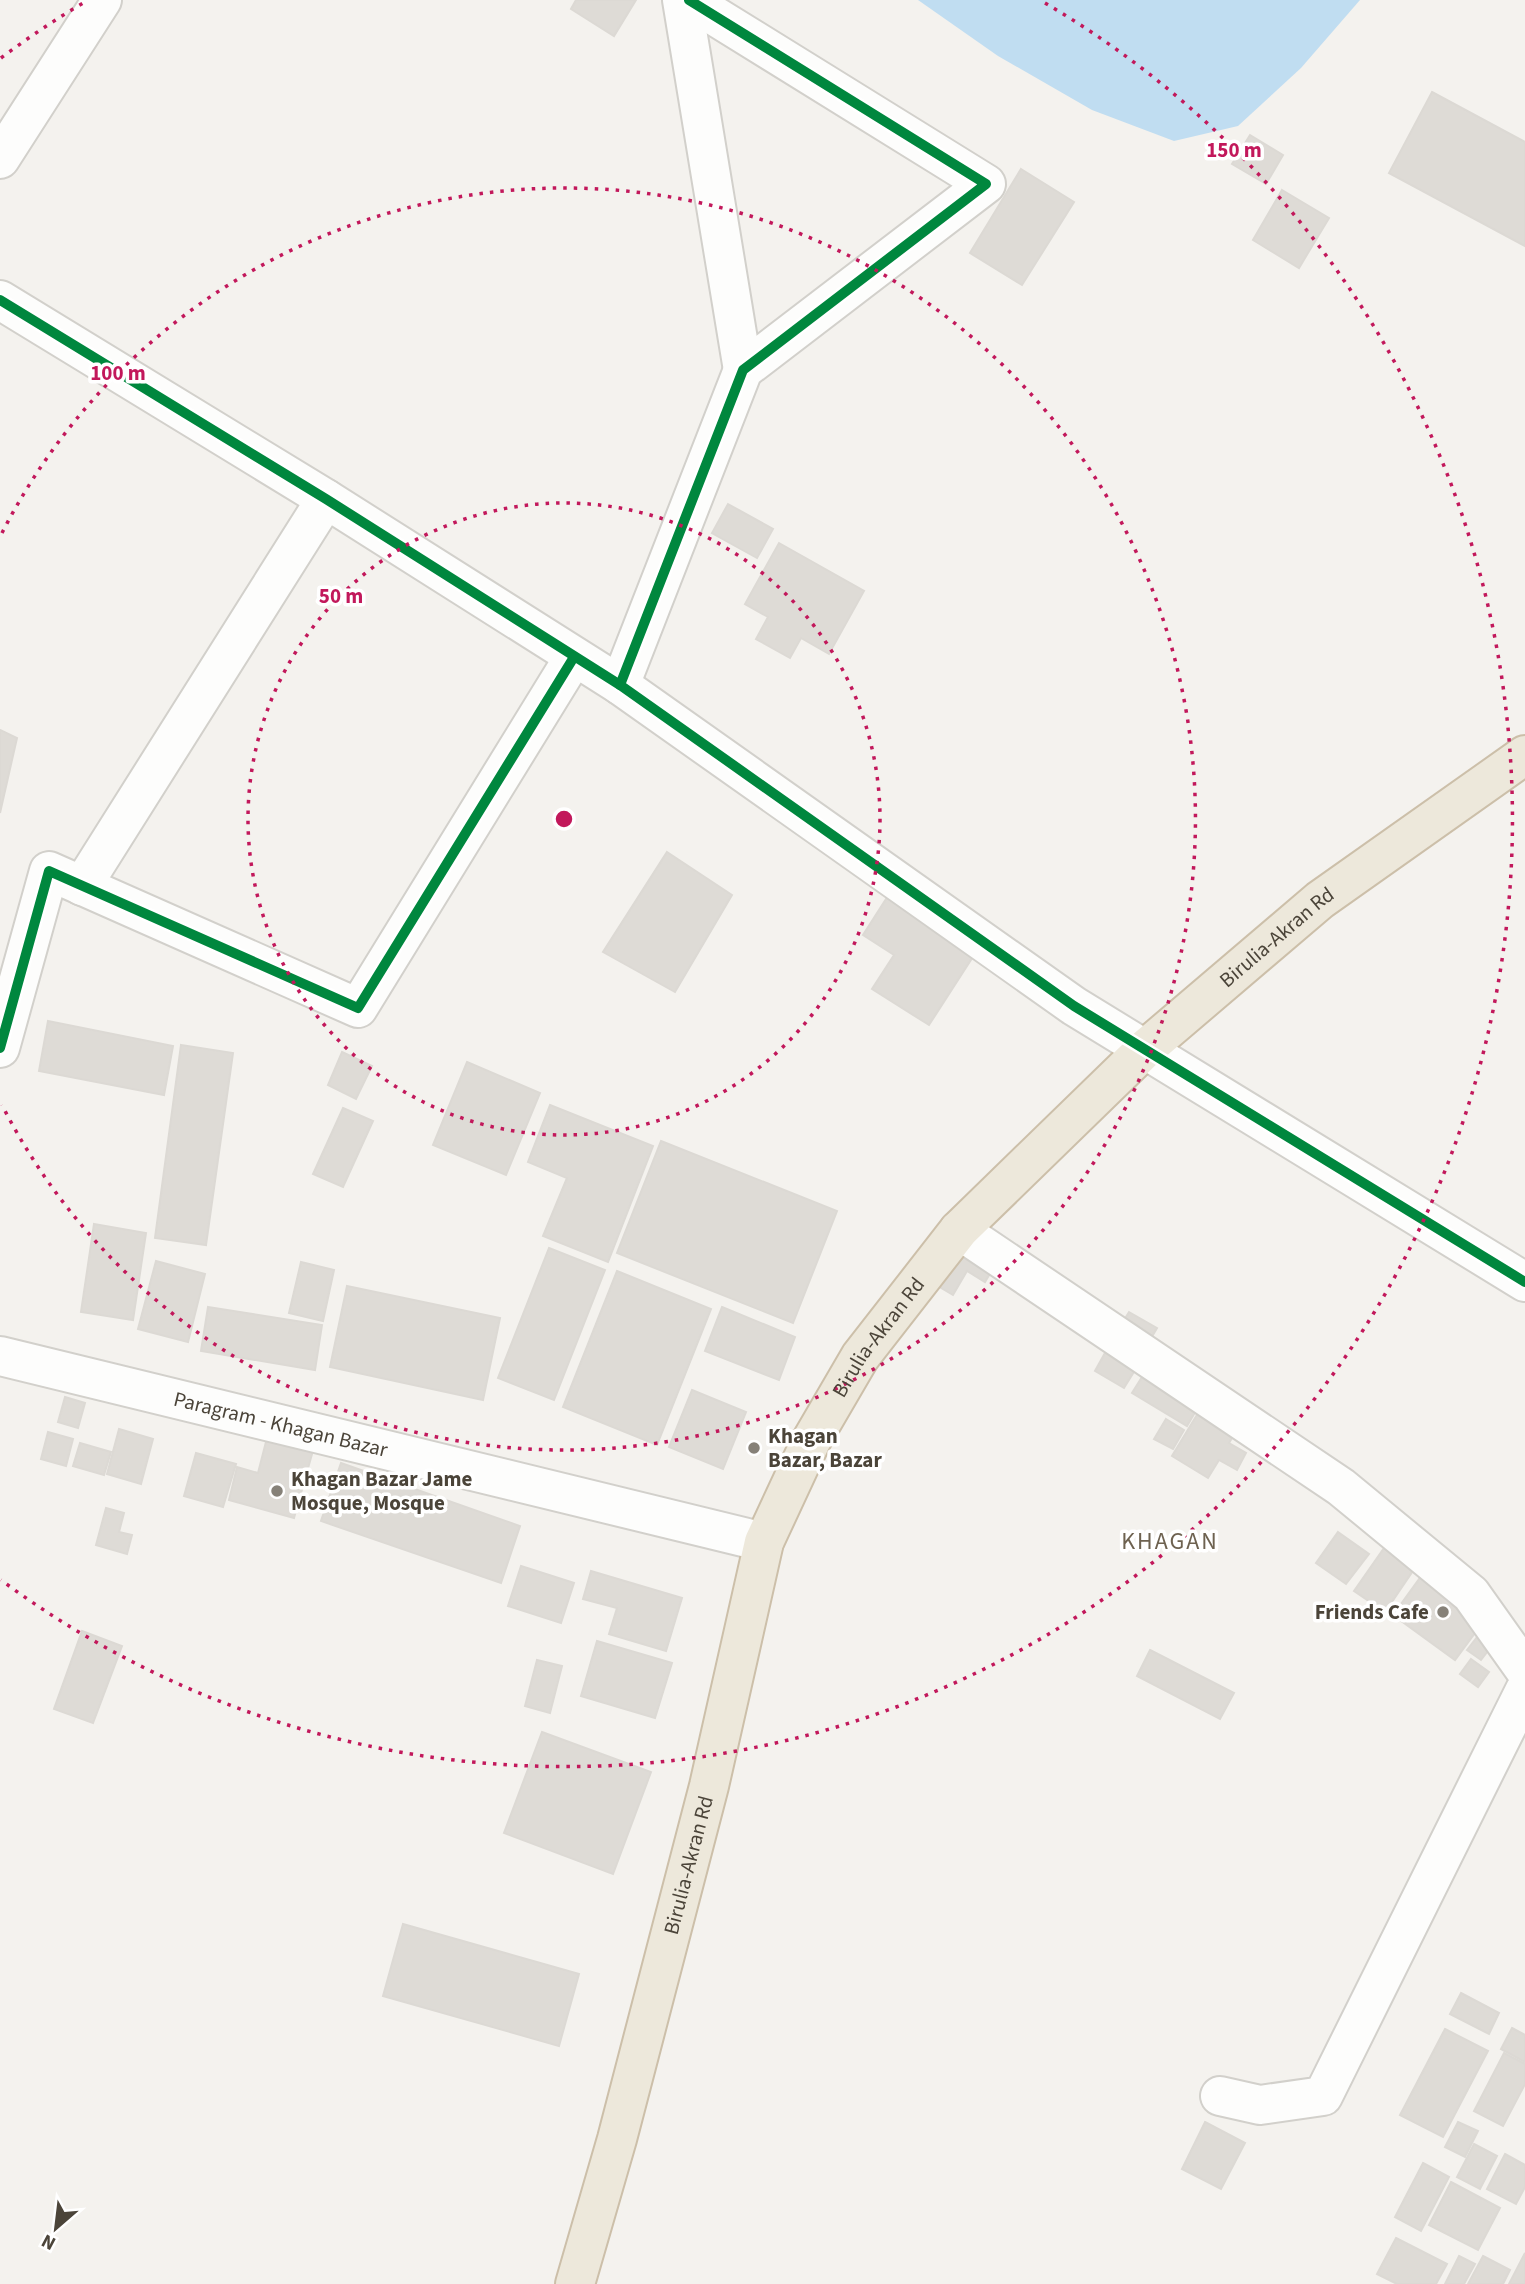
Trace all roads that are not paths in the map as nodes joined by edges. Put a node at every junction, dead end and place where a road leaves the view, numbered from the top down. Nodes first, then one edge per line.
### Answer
1 (102, 0) edge
2 (681, 0) edge
3 (688, 0) edge
4 (0, 159) edge
5 (0, 300) edge
6 (743, 370) junction
7 (326, 499) junction
8 (574, 657) junction
9 (620, 685) junction
10 (1525, 755) edge
11 (82, 886) junction
12 (0, 1048) edge
13 (1144, 1050) junction
14 (959, 1230) junction
15 (1525, 1282) edge
16 (0, 1356) edge
17 (764, 1542) junction
18 (1525, 1670) edge
19 (1525, 1690) edge
20 (1220, 2096) dead end
21 (576, 2284) edge

1 - 4 street
2 - 6 street
3 - 6 street
5 - 7 street
6 - 9 street
7 - 8 street
7 - 11 street
8 - 9 street
8 - 11 street
9 - 13 street
10 - 13 highway, Birulia-Akran Rd
11 - 12 street
13 - 14 highway, Birulia-Akran Rd
13 - 15 street
14 - 17 highway, Birulia-Akran Rd
14 - 18 street
16 - 17 street, Paragram - Khagan Bazar
17 - 21 highway, Birulia-Akran Rd
19 - 20 street

